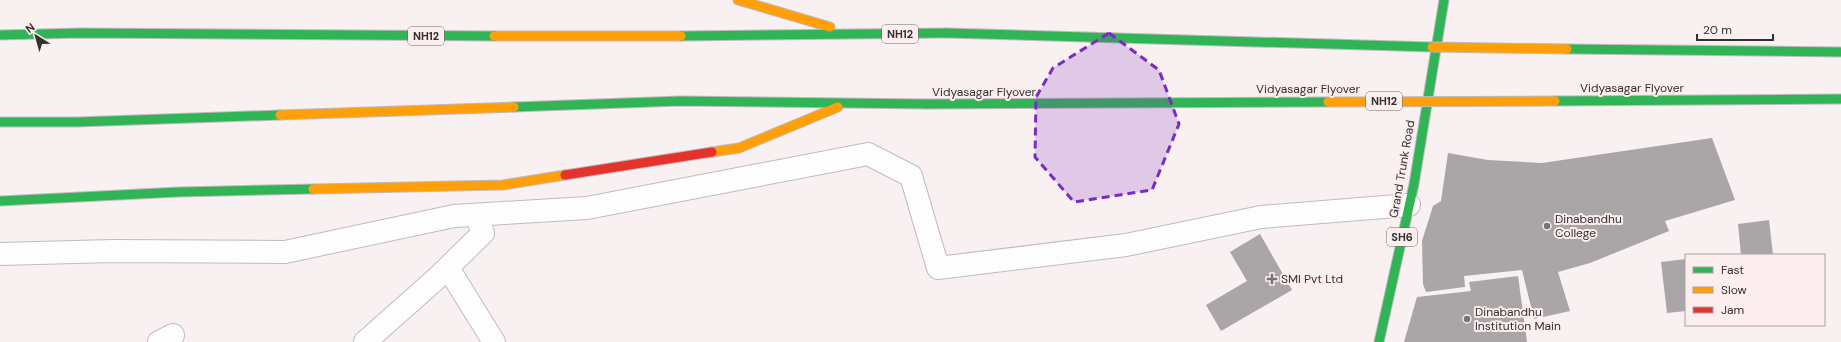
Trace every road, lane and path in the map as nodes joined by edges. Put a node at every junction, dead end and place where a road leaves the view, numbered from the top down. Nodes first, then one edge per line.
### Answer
1 (738, 0) edge
2 (1444, 0) edge
3 (853, 34) junction
4 (0, 36) edge
5 (1841, 52) edge
6 (1841, 99) edge
7 (846, 103) junction
8 (0, 122) edge
9 (0, 201) edge
10 (1409, 205) junction
11 (476, 215) junction
12 (0, 254) edge
13 (448, 268) junction
14 (365, 342) edge
15 (494, 342) edge
16 (1379, 342) edge

1 - 3 main road
2 - 10 main road, Grand Trunk Road / SH6
3 - 4 main road, NH12
3 - 5 main road, NH12, bridge
6 - 7 main road, Vidyasagar Flyover / NH12, bridge
7 - 8 main road, NH12
7 - 9 main road
10 - 11 street
10 - 16 main road, Grand Trunk Road / SH6
11 - 12 street
11 - 13 street
13 - 14 street
13 - 15 street

